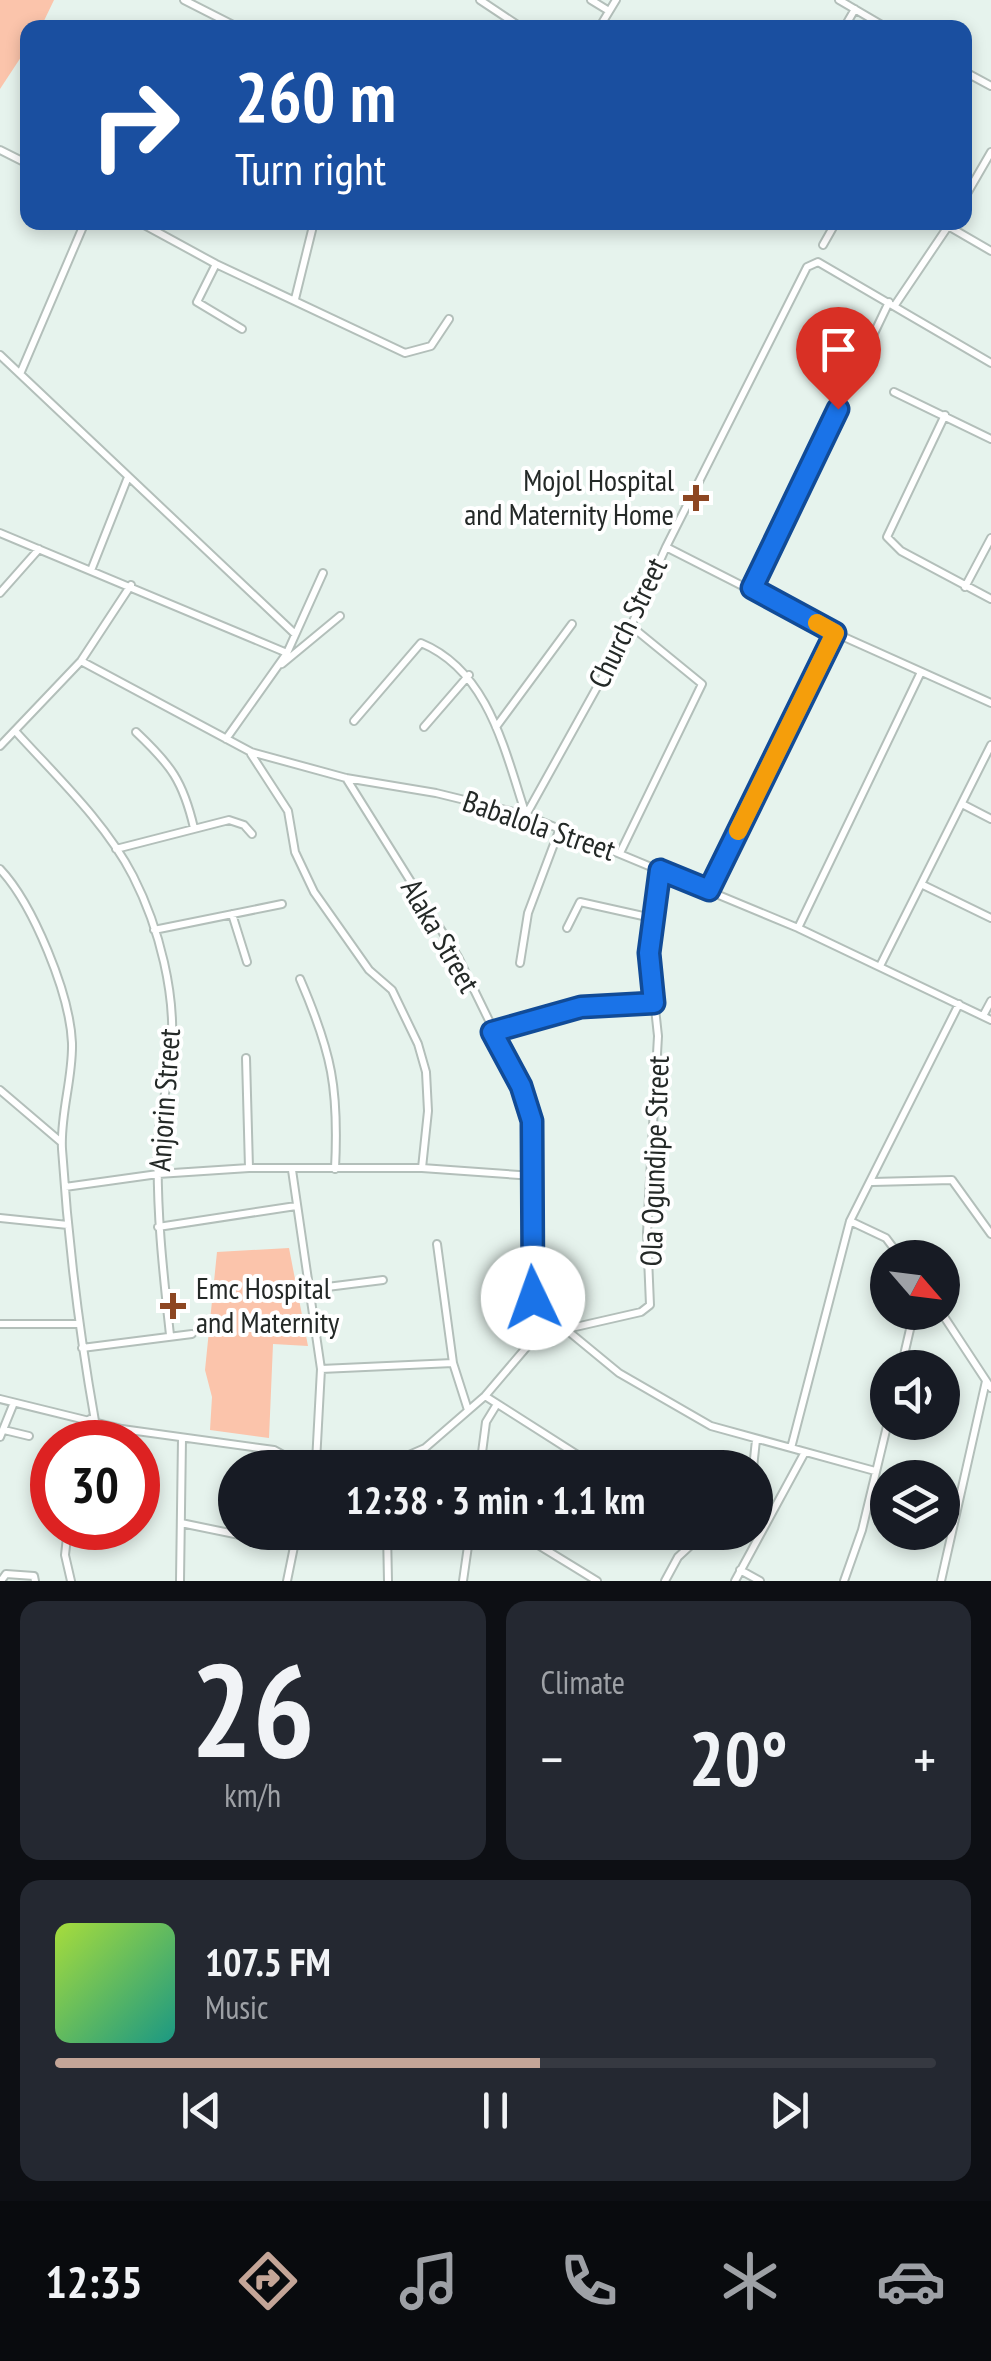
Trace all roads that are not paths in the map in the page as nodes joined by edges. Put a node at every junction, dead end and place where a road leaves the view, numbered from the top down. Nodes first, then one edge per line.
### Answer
1 (184, 0) edge
2 (480, 0) edge
3 (591, 0) edge
4 (616, 0) edge
5 (840, 0) edge
6 (854, 9) junction
7 (608, 11) junction
8 (223, 20) edge
9 (510, 20) edge
10 (603, 20) edge
11 (848, 20) edge
12 (873, 20) edge
13 (991, 152) edge
14 (972, 185) edge
15 (82, 230) edge
16 (154, 230) edge
17 (312, 230) edge
18 (831, 230) edge
19 (945, 230) edge
20 (959, 230) edge
21 (823, 244) dead end
22 (991, 250) edge
23 (216, 264) junction
24 (296, 299) junction
25 (892, 304) junction
26 (449, 319) dead end
27 (242, 329) dead end
28 (0, 355) edge
29 (991, 362) edge
30 (20, 374) junction
31 (894, 392) dead end
32 (946, 415) junction
33 (991, 438) edge
34 (128, 476) junction
35 (0, 533) edge
36 (991, 538) edge
37 (666, 546) junction
38 (40, 549) junction
39 (92, 568) junction
40 (323, 573) dead end
41 (131, 585) junction
42 (965, 587) junction
43 (752, 588) junction
44 (0, 593) edge
45 (991, 600) edge
46 (340, 616) dead end
47 (572, 624) dead end
48 (631, 626) junction
49 (835, 633) junction
50 (295, 634) junction
51 (287, 653) junction
52 (81, 660) junction
53 (278, 668) junction
54 (921, 672) junction
55 (469, 676) junction
56 (991, 703) edge
57 (354, 721) dead end
58 (424, 726) dead end
59 (496, 727) junction
60 (136, 732) dead end
61 (17, 733) junction
62 (226, 739) junction
63 (0, 746) edge
64 (991, 746) edge
65 (250, 752) junction
66 (346, 778) junction
67 (962, 804) junction
68 (526, 816) junction
69 (991, 818) edge
70 (194, 828) junction
71 (560, 828) junction
72 (252, 834) dead end
73 (116, 849) junction
74 (620, 853) junction
75 (0, 868) edge
76 (660, 870) junction
77 (924, 884) junction
78 (709, 890) junction
79 (282, 904) dead end
80 (232, 914) junction
81 (652, 918) junction
82 (991, 918) edge
83 (568, 928) dead end
84 (798, 928) junction
85 (154, 930) junction
86 (247, 962) dead end
87 (520, 963) dead end
88 (880, 966) junction
89 (300, 980) dead end
90 (991, 1000) edge
91 (654, 1003) junction
92 (959, 1004) junction
93 (987, 1018) edge
94 (492, 1032) junction
95 (246, 1058) dead end
96 (0, 1090) edge
97 (62, 1142) junction
98 (250, 1168) junction
99 (422, 1168) junction
100 (292, 1170) junction
101 (335, 1170) junction
102 (158, 1174) junction
103 (534, 1176) junction
104 (872, 1182) junction
105 (65, 1188) junction
106 (296, 1206) junction
107 (0, 1218) edge
108 (850, 1221) junction
109 (68, 1225) junction
110 (158, 1227) junction
111 (991, 1234) edge
112 (888, 1240) edge
113 (436, 1244) dead end
114 (383, 1280) dead end
115 (311, 1288) junction
116 (0, 1324) edge
117 (79, 1324) junction
118 (953, 1330) edge
119 (568, 1331) junction
120 (192, 1334) dead end
121 (170, 1335) junction
122 (536, 1336) junction
123 (82, 1348) junction
124 (453, 1363) junction
125 (321, 1370) junction
126 (988, 1384) edge
127 (485, 1396) junction
128 (0, 1400) edge
129 (13, 1404) junction
130 (496, 1404) junction
131 (468, 1410) junction
132 (93, 1420) joint
133 (2, 1434) edge
134 (160, 1434) edge
135 (28, 1436) dead end
136 (182, 1439) junction
137 (756, 1440) junction
138 (791, 1448) junction
139 (274, 1450) edge
140 (313, 1450) edge
141 (421, 1450) edge
142 (482, 1450) edge
143 (569, 1450) edge
144 (755, 1450) edge
145 (806, 1452) junction
146 (870, 1469) edge
147 (870, 1492) edge
148 (181, 1523) junction
149 (218, 1531) edge
150 (66, 1550) edge
151 (292, 1550) edge
152 (387, 1550) edge
153 (467, 1550) edge
154 (547, 1550) edge
155 (686, 1550) edge
156 (740, 1570) junction
157 (1, 1581) edge
158 (35, 1581) edge
159 (71, 1581) edge
160 (180, 1581) edge
161 (287, 1581) edge
162 (388, 1581) edge
163 (462, 1581) edge
164 (598, 1581) edge
165 (665, 1581) edge
166 (735, 1581) edge
167 (760, 1581) edge
168 (844, 1581) edge
169 (941, 1581) edge

1 - 8 street
2 - 9 street
3 - 7 street
4 - 7 street
5 - 6 street
6 - 11 street
6 - 12 street
7 - 10 street
13 - 14 street
15 - 30 street
16 - 23 street
17 - 24 street
18 - 21 street
19 - 25 street
20 - 22 street
23 - 24 street
23 - 27 street
24 - 26 street
25 - 29 street
25 - 37 street, Church Street
25 - 43 street
28 - 30 street
30 - 34 street
31 - 32 street
32 - 33 street
32 - 42 street
34 - 39 street
34 - 50 street
35 - 38 street
36 - 42 street
37 - 43 street
37 - 48 street, Church Street
38 - 39 street
38 - 44 street
39 - 41 street
40 - 50 street
41 - 51 street
41 - 52 street
42 - 45 street
43 - 49 street
46 - 53 street
47 - 59 street
48 - 68 street, Church Street
48 - 74 street
49 - 54 street
49 - 78 street
50 - 51 street
51 - 53 street
52 - 61 street
52 - 62 street, Babalola Street
53 - 62 street
54 - 56 street
54 - 84 street
55 - 57 street
55 - 58 street
55 - 59 street
59 - 68 street
60 - 70 street
61 - 63 street
61 - 73 street, Anjorin Street
62 - 65 street, Babalola Street
64 - 67 street
65 - 66 street, Babalola Street
65 - 99 street
66 - 68 street, Babalola Street
66 - 94 street, Alaka Street
67 - 69 street
67 - 77 street
68 - 71 street, Babalola Street
70 - 72 street
70 - 73 street
71 - 74 street, Babalola Street
71 - 87 street
73 - 85 street, Anjorin Street
74 - 76 street, Babalola Street
75 - 97 street
76 - 78 street, Babalola Street
76 - 81 street, Ola Ogundipe Street
77 - 82 street
77 - 88 street
78 - 84 street, Babalola Street
79 - 80 street
80 - 85 street
80 - 86 street
81 - 83 street
81 - 91 street, Ola Ogundipe Street
84 - 88 street, Babalola Street
85 - 102 street, Anjorin Street
88 - 92 street, Babalola Street
89 - 101 street
90 - 93 street
91 - 94 street
91 - 119 street, Ola Ogundipe Street
92 - 93 street, Babalola Street
92 - 104 street
94 - 103 street, Alaka Street
95 - 98 street
96 - 97 street
97 - 105 street
98 - 100 street
98 - 102 street
99 - 101 street
99 - 103 street
100 - 101 street
100 - 106 street
102 - 105 street
102 - 110 street, Anjorin Street
103 - 122 street, Alaka Street
104 - 108 street
104 - 111 street
105 - 109 street
106 - 110 street
106 - 115 street
107 - 109 street
108 - 112 street
108 - 138 street
109 - 117 street
110 - 121 street, Anjorin Street
113 - 124 street
114 - 115 street
115 - 125 street
116 - 117 street
117 - 123 street
118 - 126 street
119 - 122 street, Ola Ogundipe Street
119 - 137 street
120 - 121 street
121 - 123 street
122 - 127 street
123 - 132 street
124 - 125 street
124 - 131 street
125 - 140 street
126 - 169 street
127 - 130 street
127 - 131 street
128 - 129 street
129 - 132 street
129 - 133 street
130 - 142 street
130 - 143 street
131 - 141 street
133 - 135 street
134 - 136 street
136 - 139 street
136 - 148 street
137 - 138 street
137 - 144 street
138 - 145 street
145 - 146 street
145 - 156 street
147 - 168 street
148 - 149 street
148 - 160 street
150 - 159 street
151 - 161 street
152 - 162 street
153 - 163 street
154 - 164 street
155 - 165 street
156 - 166 street
156 - 167 street
157 - 158 street

